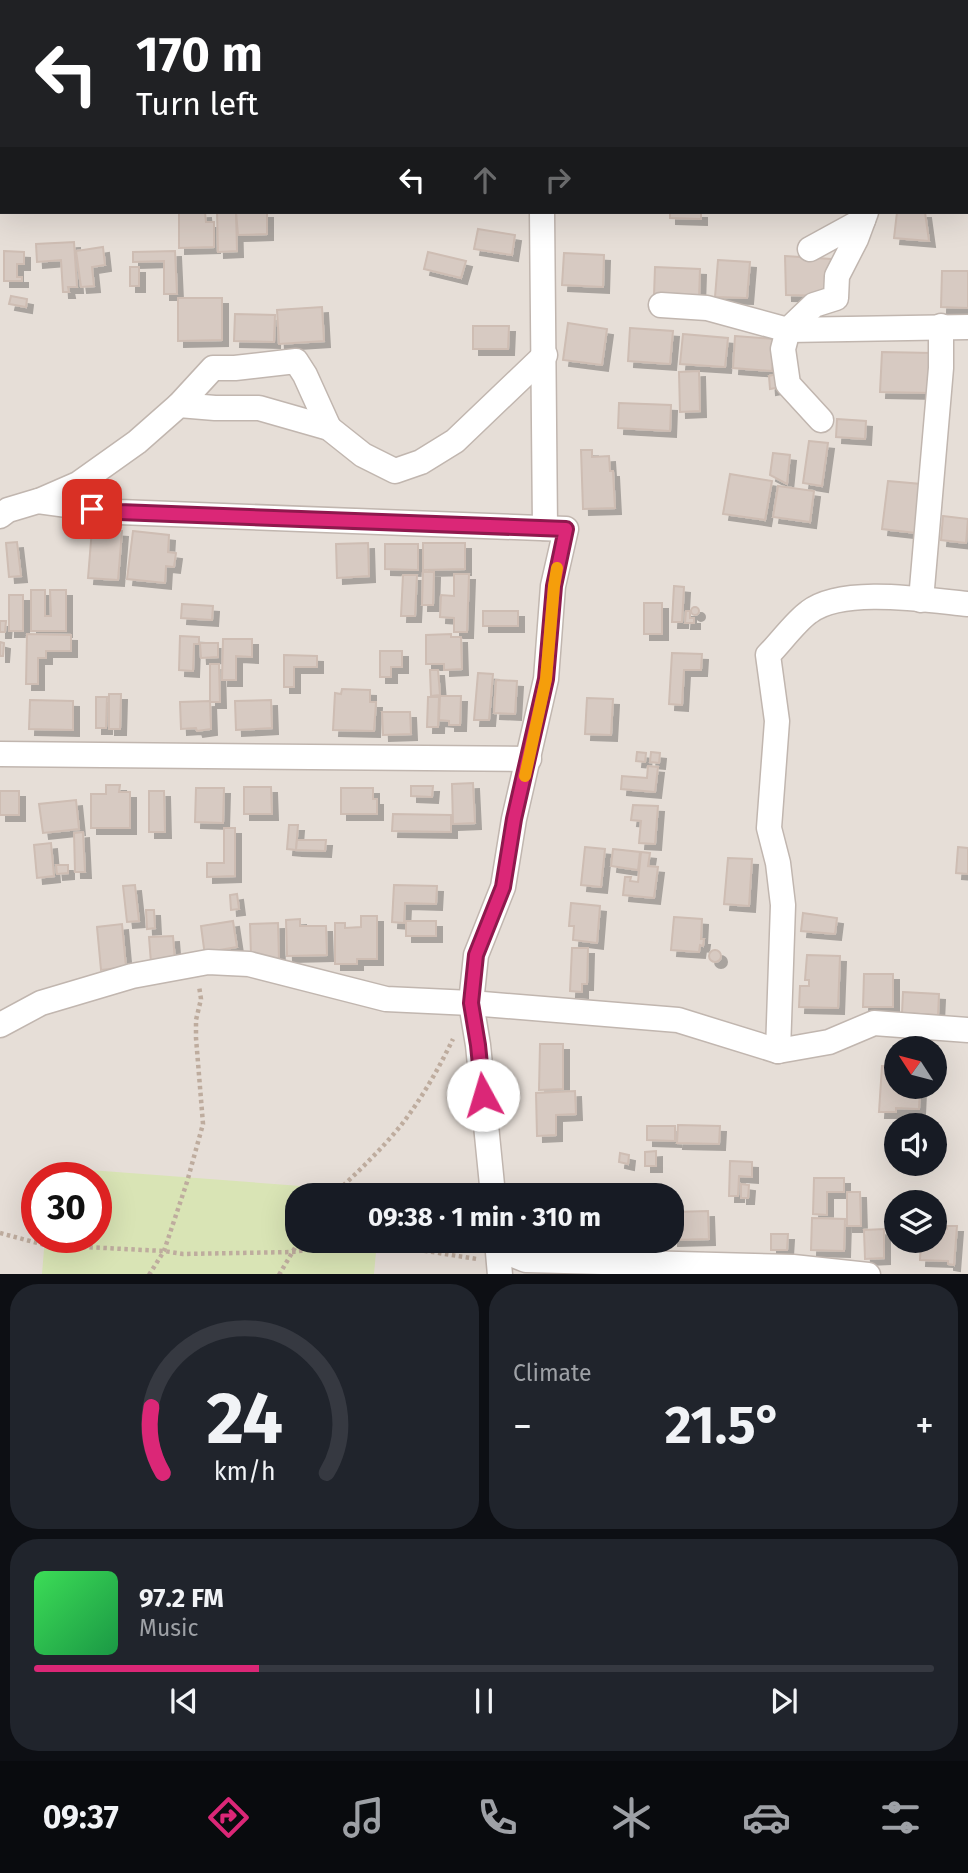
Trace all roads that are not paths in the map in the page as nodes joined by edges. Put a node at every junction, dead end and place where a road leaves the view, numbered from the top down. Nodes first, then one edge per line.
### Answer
1 (542, 214) edge
2 (864, 216) edge
3 (810, 249) dead end
4 (661, 305) dead end
5 (941, 326) junction
6 (968, 327) edge
7 (788, 330) junction
8 (545, 355) junction
9 (179, 405) junction
10 (821, 420) dead end
11 (329, 428) junction
12 (38, 501) junction
13 (0, 516) edge
14 (545, 528) junction
15 (921, 600) junction
16 (966, 605) edge
17 (0, 754) edge
18 (529, 759) junction
19 (471, 1003) junction
20 (0, 1025) edge
21 (968, 1030) edge
22 (778, 1051) junction
23 (492, 1183) edge
24 (498, 1257) edge
25 (532, 1268) edge
26 (857, 1274) edge

1 - 8 street
2 - 3 street
2 - 7 street
4 - 7 street
5 - 6 street
5 - 7 street
5 - 15 street
7 - 10 street
8 - 11 street
8 - 14 street
9 - 11 street
9 - 11 street
9 - 12 street
12 - 13 street
12 - 14 street
14 - 18 street
15 - 16 street
15 - 22 street
17 - 18 street
18 - 19 street
19 - 20 street
19 - 22 street
19 - 23 street
21 - 22 street
24 - 25 street
25 - 26 street

